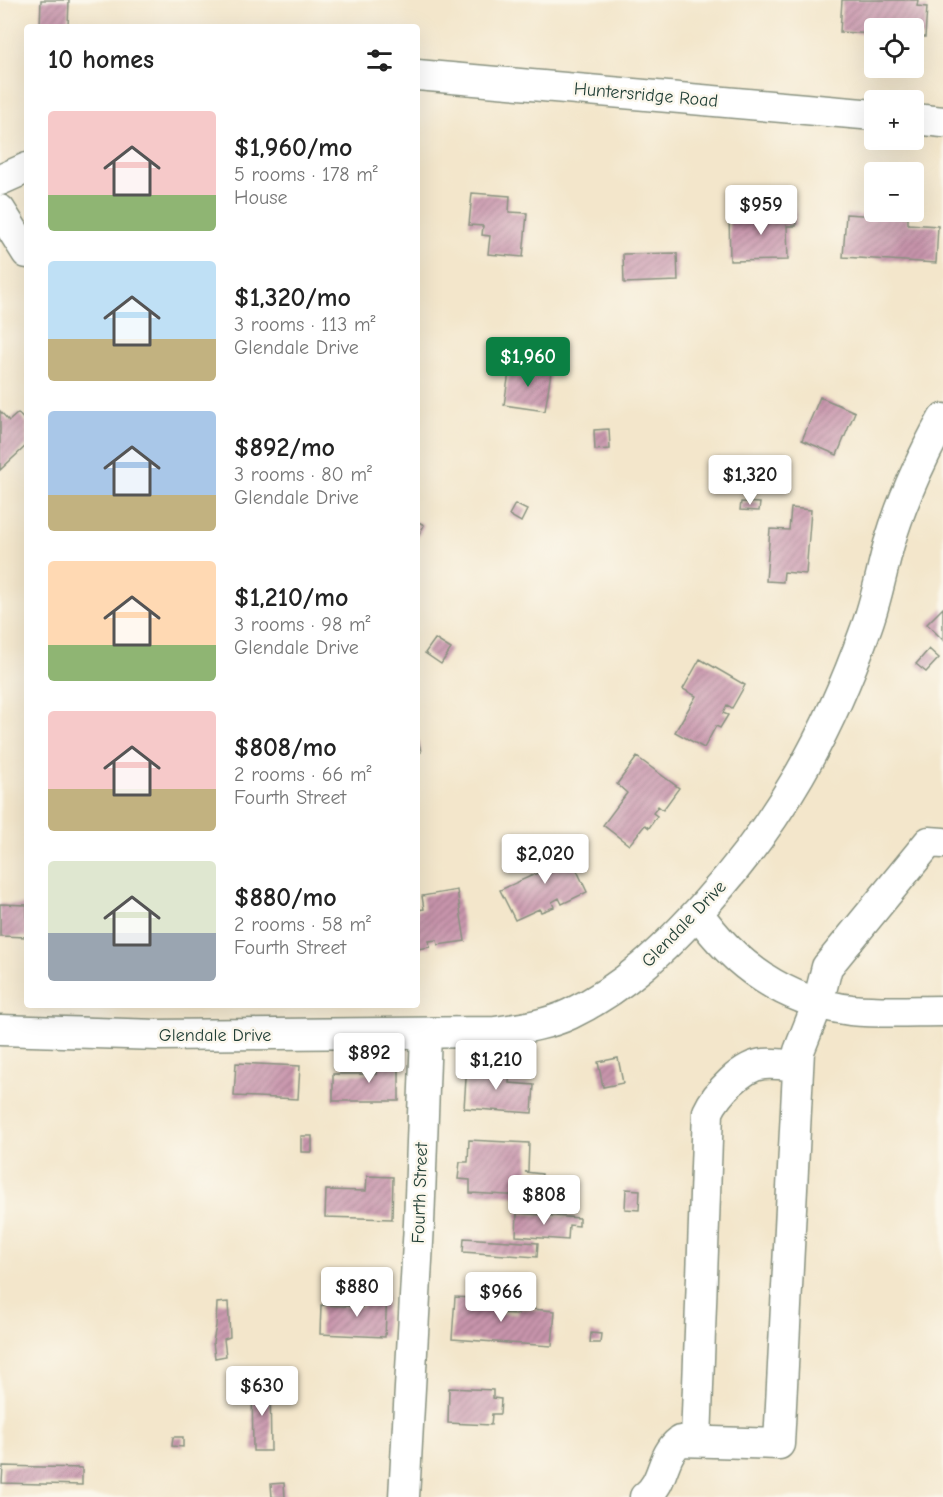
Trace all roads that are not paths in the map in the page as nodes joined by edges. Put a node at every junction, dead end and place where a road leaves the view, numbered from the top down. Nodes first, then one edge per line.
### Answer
1 (420, 75) edge
2 (864, 115) edge
3 (924, 120) edge
4 (943, 122) edge
5 (24, 169) edge
6 (0, 180) edge
7 (0, 210) edge
8 (24, 248) edge
9 (943, 419) edge
10 (938, 838) edge
11 (698, 913) junction
12 (818, 1003) junction
13 (943, 1011) edge
14 (0, 1030) edge
15 (426, 1033) junction
16 (797, 1066) junction
17 (696, 1441) junction
18 (404, 1497) edge
19 (645, 1497) edge

1 - 2 street, Huntersridge Road
3 - 4 street
5 - 6 street
7 - 8 street
9 - 11 street, Glendale Drive
10 - 12 street
11 - 12 street
11 - 15 street, Glendale Drive
12 - 13 street
12 - 16 street
14 - 15 street, Glendale Drive
15 - 18 street, Fourth Street
16 - 17 street
16 - 17 street
17 - 19 street

